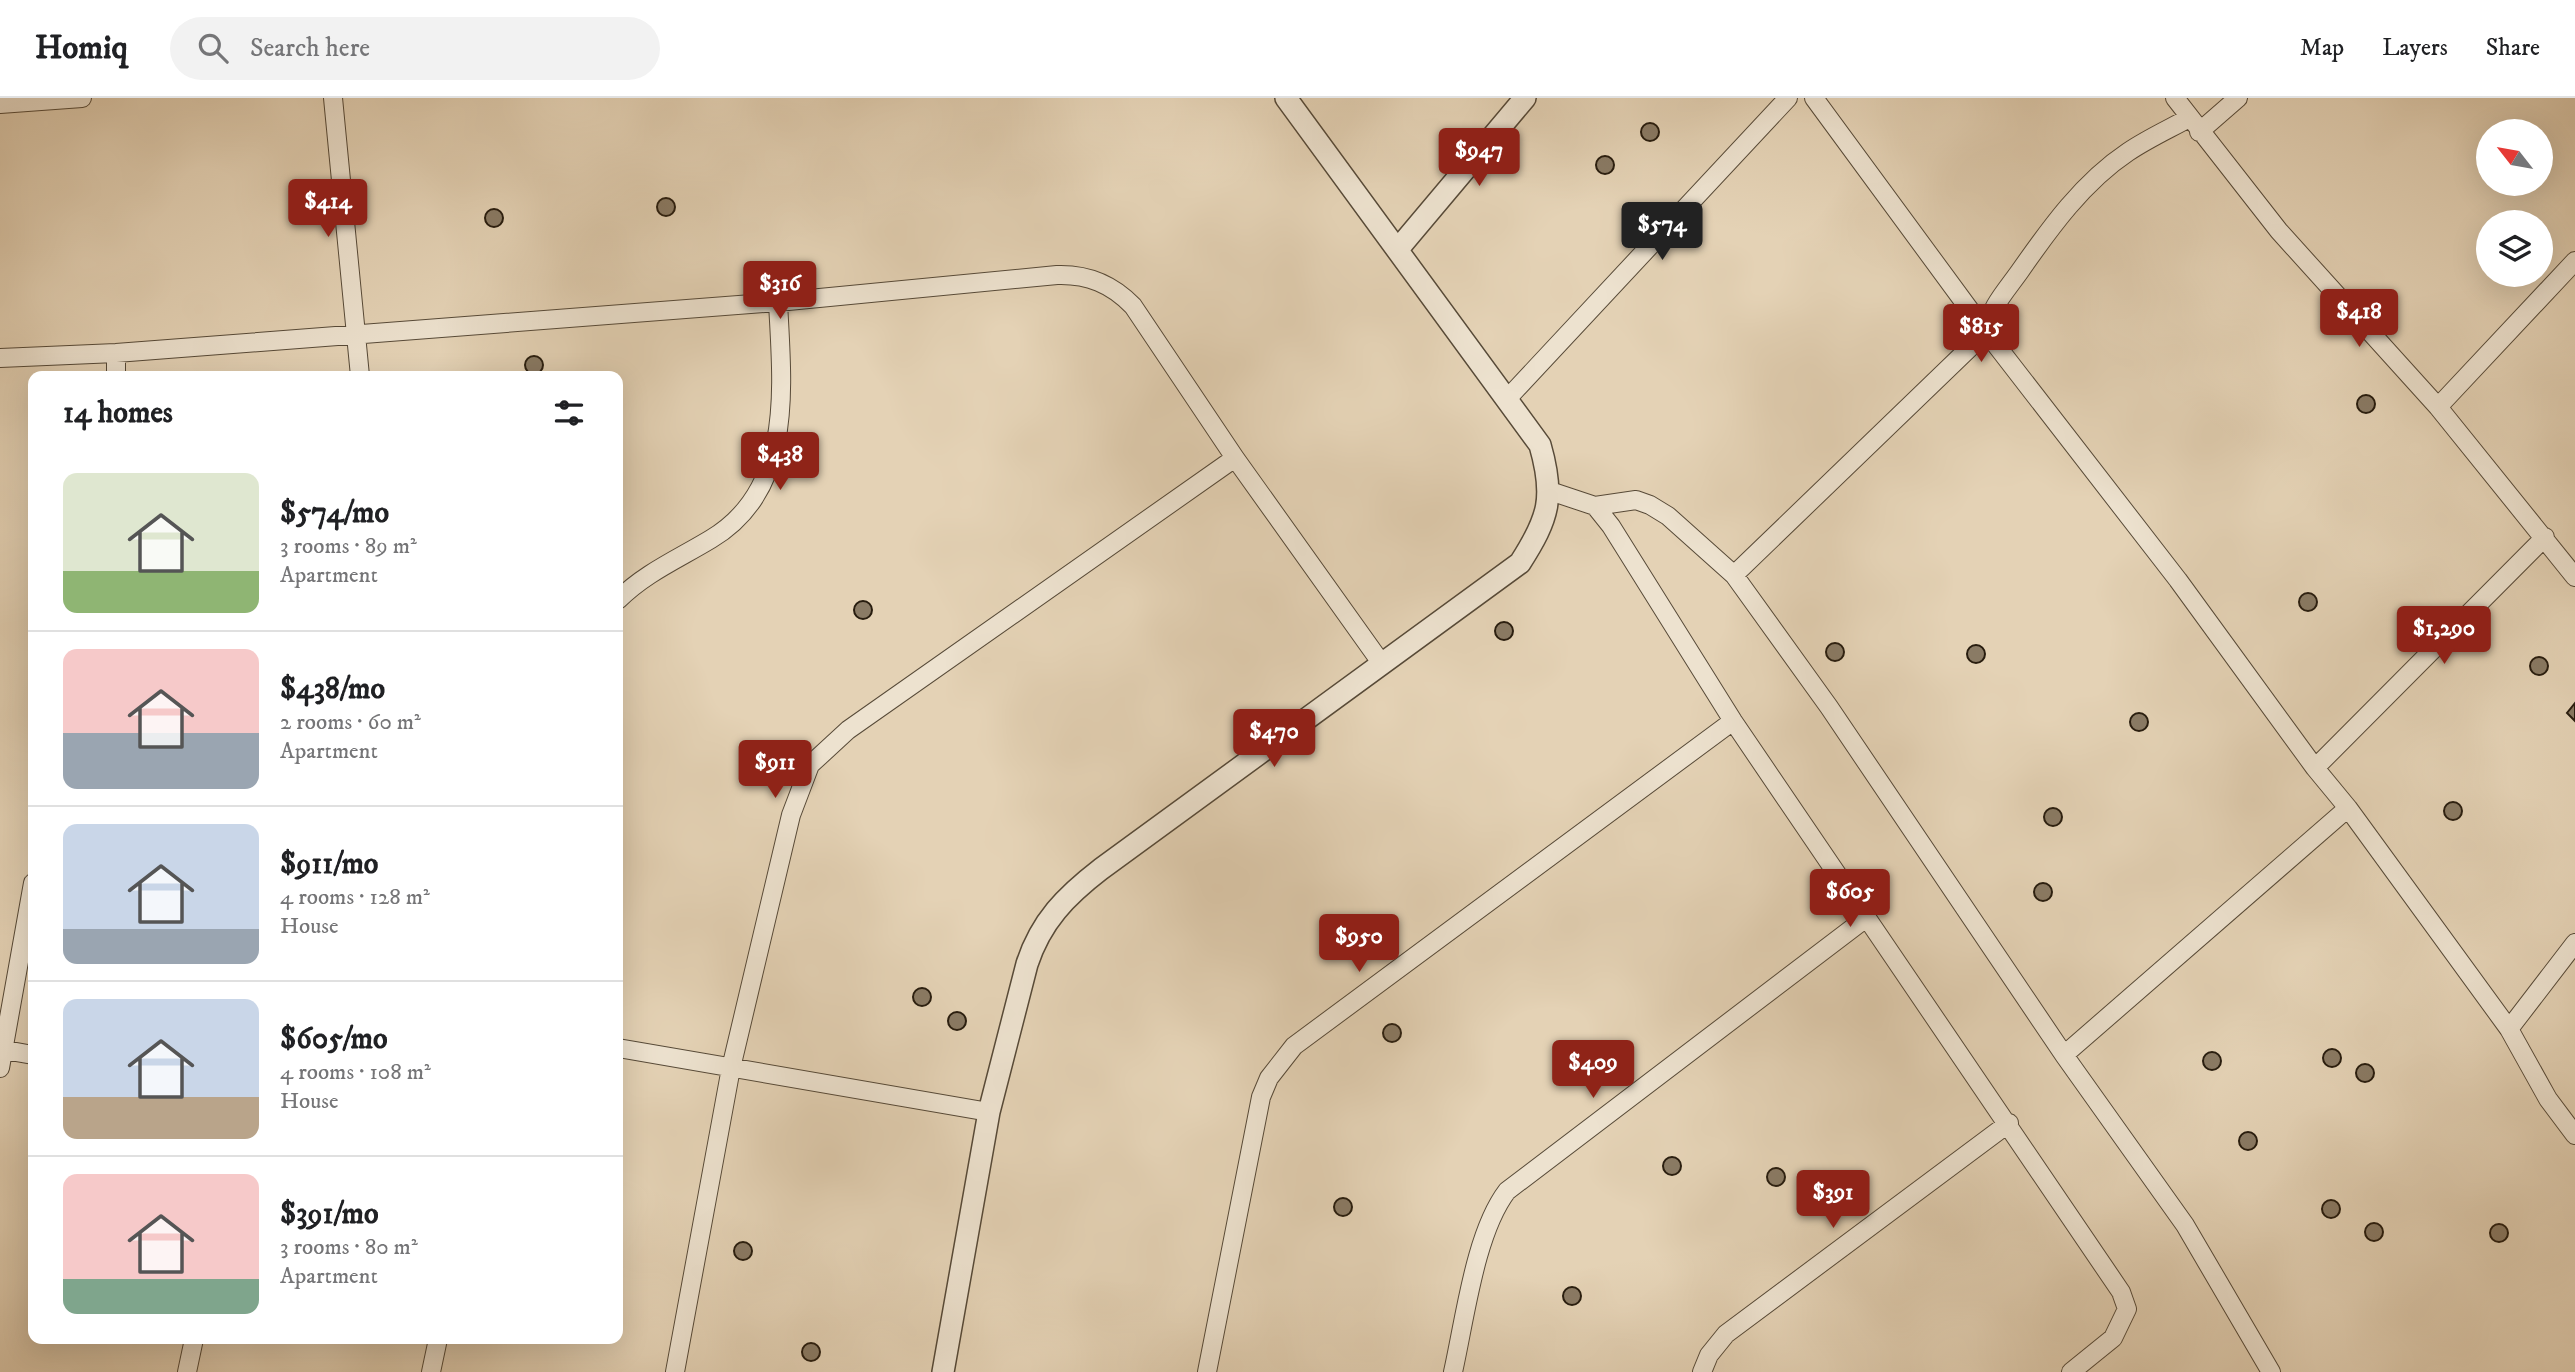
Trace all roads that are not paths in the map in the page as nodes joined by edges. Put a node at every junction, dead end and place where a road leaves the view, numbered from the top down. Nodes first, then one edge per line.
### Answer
1 (82, 98) edge
2 (333, 98) edge
3 (1286, 98) edge
4 (1525, 98) edge
5 (1788, 98) edge
6 (1814, 98) edge
7 (2175, 98) edge
8 (2238, 98) edge
9 (0, 104) edge
10 (2194, 125) junction
11 (1398, 249) junction
12 (2575, 261) edge
13 (778, 302) junction
14 (1986, 332) junction
15 (357, 334) junction
16 (116, 353) junction
17 (0, 358) edge
18 (116, 371) edge
19 (360, 371) edge
20 (1507, 400) junction
21 (2438, 407) junction
22 (1235, 458) junction
23 (1550, 491) junction
24 (1595, 506) junction
25 (2545, 537) junction
26 (1734, 575) junction
27 (2575, 577) edge
28 (623, 595) edge
29 (1382, 664) junction
30 (1733, 721) junction
31 (2315, 768) junction
32 (2348, 807) junction
33 (28, 910) edge
34 (1866, 918) junction
35 (2575, 943) edge
36 (2509, 1029) junction
37 (2, 1049) edge
38 (623, 1049) edge
39 (28, 1054) edge
40 (2064, 1055) junction
41 (0, 1068) edge
42 (731, 1068) junction
43 (989, 1112) junction
44 (2009, 1123) junction
45 (2575, 1135) edge
46 (193, 1344) edge
47 (437, 1344) edge
48 (187, 1372) edge
49 (431, 1372) edge
50 (675, 1372) edge
51 (943, 1372) edge
52 (1207, 1372) edge
53 (1453, 1372) edge
54 (1702, 1372) edge
55 (2071, 1372) edge
56 (2271, 1372) edge

1 - 9 street
2 - 15 street
3 - 11 street
4 - 11 street
5 - 20 street
6 - 14 street
7 - 10 street
8 - 10 street
10 - 14 street
10 - 21 street
11 - 20 street
12 - 21 street
13 - 15 street
13 - 22 street
13 - 28 street
14 - 26 street
14 - 31 street
15 - 16 street
15 - 19 street
16 - 17 street
16 - 18 street
20 - 23 street
21 - 25 street
22 - 29 street
22 - 42 street
23 - 24 street
23 - 29 street
24 - 26 street
24 - 30 street
25 - 27 street
25 - 31 street
26 - 40 street
29 - 43 street
30 - 34 street
30 - 52 street
31 - 32 street
32 - 36 street
32 - 40 street
33 - 37 street
34 - 44 street
34 - 53 street
35 - 36 street
36 - 45 street
37 - 39 street
37 - 41 street
38 - 42 street
40 - 56 street
42 - 43 street
42 - 50 street
43 - 51 street
44 - 54 street
44 - 55 street
46 - 48 street
47 - 49 street

